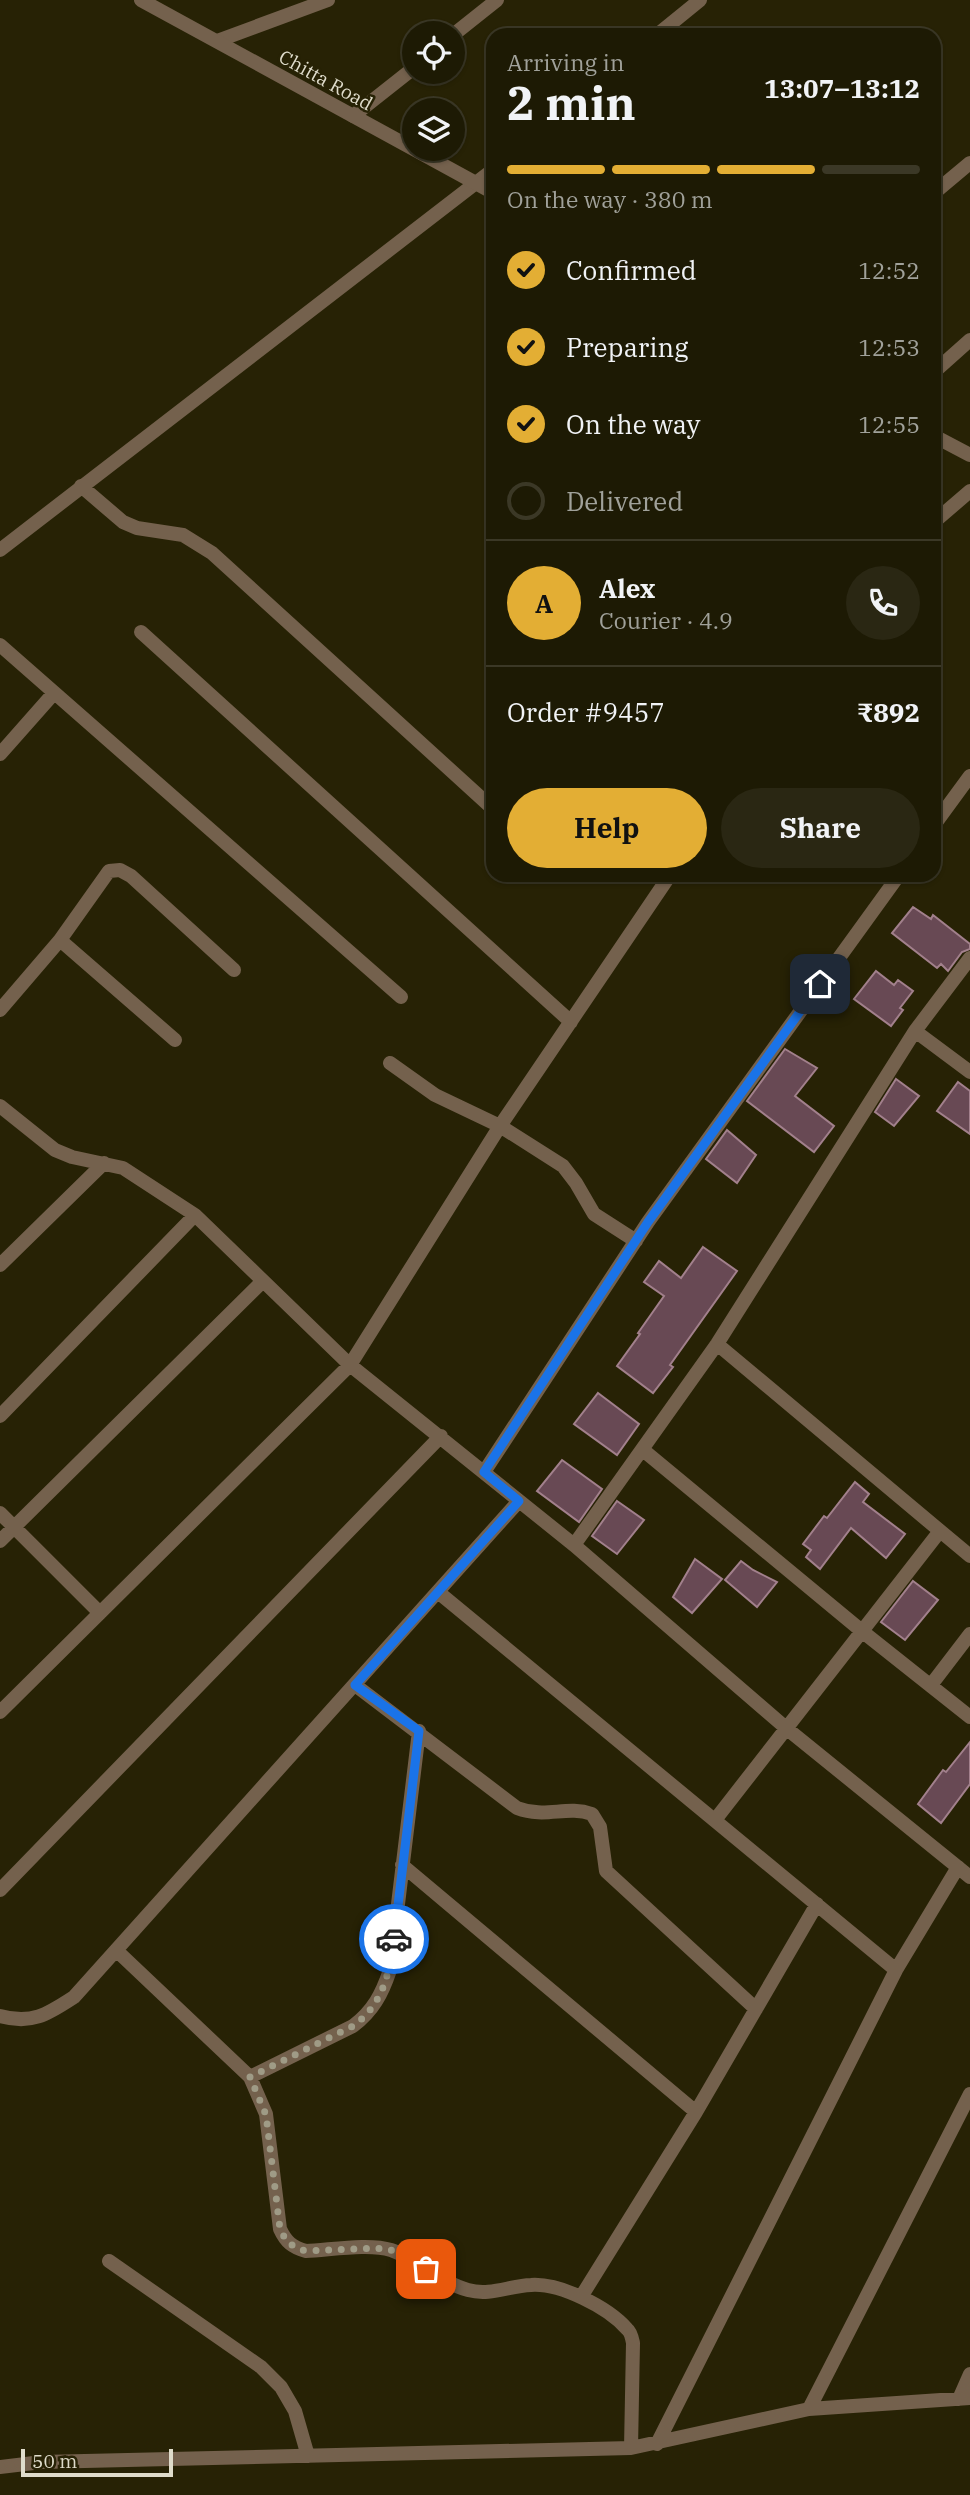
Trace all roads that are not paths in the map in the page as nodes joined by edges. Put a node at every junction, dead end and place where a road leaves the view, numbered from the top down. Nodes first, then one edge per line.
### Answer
1 (141, 0) edge
2 (328, 0) edge
3 (497, 0) edge
4 (700, 0) edge
5 (465, 26) edge
6 (666, 28) edge
7 (217, 41) junction
8 (402, 76) edge
9 (353, 116) junction
10 (970, 163) edge
11 (486, 176) edge
12 (476, 184) junction
13 (941, 188) edge
14 (486, 189) edge
15 (970, 341) edge
16 (941, 366) edge
17 (941, 440) edge
18 (970, 455) edge
19 (81, 486) junction
20 (970, 491) edge
21 (941, 516) edge
22 (0, 550) edge
23 (141, 632) dead end
24 (0, 645) edge
25 (6, 661) edge
26 (54, 693) junction
27 (0, 754) edge
28 (970, 776) edge
29 (486, 802) edge
30 (941, 815) edge
31 (665, 882) edge
32 (894, 882) edge
33 (60, 940) junction
34 (970, 958) edge
35 (234, 970) dead end
36 (401, 997) dead end
37 (0, 1010) edge
38 (571, 1021) junction
39 (915, 1031) junction
40 (175, 1040) dead end
41 (390, 1063) dead end
42 (970, 1072) edge
43 (0, 1106) edge
44 (500, 1126) junction
45 (104, 1163) junction
46 (195, 1215) junction
47 (636, 1241) junction
48 (0, 1265) edge
49 (262, 1280) junction
50 (717, 1344) junction
51 (350, 1365) junction
52 (0, 1416) edge
53 (441, 1436) junction
54 (643, 1450) junction
55 (484, 1472) junction
56 (519, 1501) junction
57 (0, 1513) edge
58 (14, 1527) junction
59 (940, 1531) junction
60 (0, 1541) edge
61 (574, 1545) junction
62 (970, 1556) edge
63 (438, 1592) junction
64 (100, 1613) junction
65 (863, 1632) junction
66 (970, 1634) edge
67 (355, 1685) junction
68 (931, 1685) junction
69 (0, 1712) edge
70 (970, 1717) edge
71 (786, 1728) junction
72 (419, 1731) junction
73 (715, 1820) junction
74 (402, 1866) junction
75 (958, 1867) junction
76 (970, 1877) edge
77 (0, 1890) edge
78 (817, 1904) junction
79 (116, 1950) junction
80 (896, 1970) junction
81 (756, 2009) junction
82 (0, 2016) edge
83 (250, 2077) junction
84 (970, 2094) edge
85 (696, 2112) junction
86 (109, 2260) dead end
87 (581, 2297) junction
88 (970, 2374) edge
89 (965, 2398) edge
90 (809, 2409) junction
91 (657, 2444) junction
92 (631, 2448) junction
93 (308, 2456) junction
94 (0, 2467) edge

1 - 7 street, Chitta Road
2 - 7 street
3 - 5 street
4 - 6 street
7 - 9 street, Chitta Road
8 - 9 street
9 - 12 street, Chitta Road
10 - 13 street
11 - 12 street
12 - 14 street, Chitta Road
12 - 19 street
15 - 16 street
17 - 18 street
19 - 22 street
19 - 29 street
20 - 21 street
23 - 38 street
24 - 25 street
25 - 26 street
26 - 27 street
26 - 36 street
28 - 30 street
31 - 38 street
32 - 47 street
33 - 35 street
33 - 37 street
33 - 40 street
34 - 39 street
38 - 44 street
39 - 42 street
39 - 50 street
41 - 44 street
43 - 45 street
44 - 47 street
44 - 51 street
45 - 46 street
45 - 48 street
46 - 49 street
46 - 52 street
47 - 55 street
49 - 51 street
49 - 58 street
50 - 54 street
50 - 59 street
51 - 53 street
51 - 64 street
53 - 55 street
53 - 77 street
54 - 61 street
54 - 65 street
55 - 56 street
56 - 61 street
56 - 63 street
57 - 58 street
58 - 60 street
58 - 64 street
59 - 62 street
59 - 65 street
61 - 71 street
63 - 67 street
63 - 73 street
64 - 69 street
65 - 68 street
65 - 71 street
66 - 68 street
67 - 72 street
67 - 79 street
68 - 70 street
71 - 73 street
71 - 75 street
72 - 74 street
72 - 81 street
73 - 78 street
74 - 83 street
74 - 85 street
75 - 76 street
75 - 80 street
78 - 80 street
78 - 81 street
79 - 82 street
79 - 83 street
80 - 91 street
81 - 85 street
83 - 87 street
84 - 90 street
85 - 87 street
86 - 93 street
87 - 92 street
88 - 89 street
89 - 90 street
90 - 91 street
91 - 92 street
92 - 93 street
93 - 94 street

